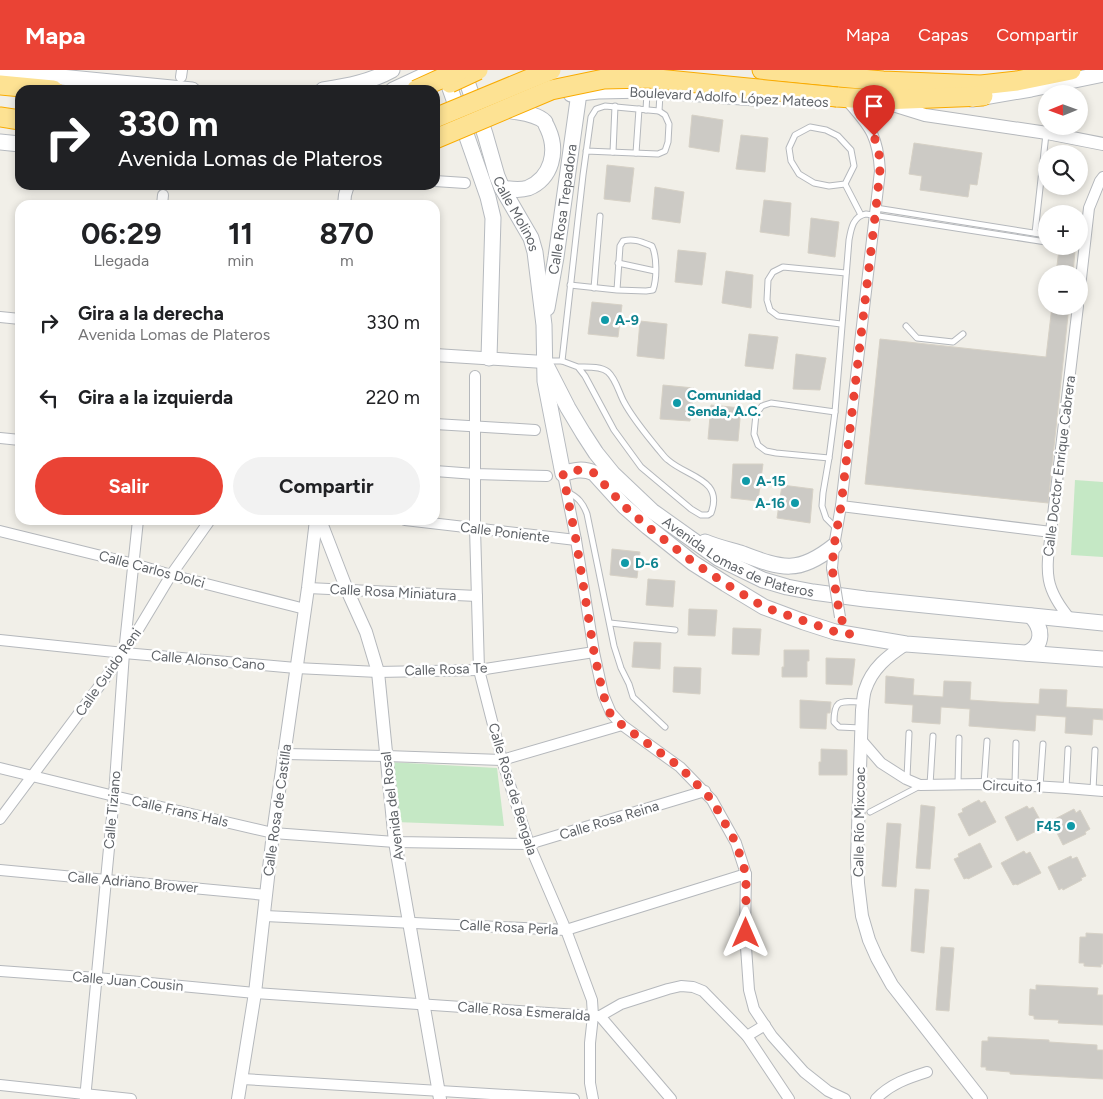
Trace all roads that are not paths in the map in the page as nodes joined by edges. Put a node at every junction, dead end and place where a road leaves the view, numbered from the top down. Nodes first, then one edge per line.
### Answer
1 (392, 70) edge
2 (444, 70) edge
3 (462, 70) edge
4 (478, 70) edge
5 (531, 70) edge
6 (551, 70) edge
7 (762, 70) edge
8 (849, 70) edge
9 (1026, 70) edge
10 (1071, 70) edge
11 (0, 71) edge
12 (1103, 74) edge
13 (427, 82) edge
14 (141, 85) edge
15 (354, 85) edge
16 (414, 85) edge
17 (0, 87) edge
18 (15, 88) edge
19 (15, 90) edge
20 (654, 91) junction
21 (579, 93) junction
22 (994, 96) junction
23 (843, 100) junction
24 (0, 106) edge
25 (615, 106) junction
26 (896, 106) junction
27 (15, 108) edge
28 (639, 109) junction
29 (646, 110) junction
30 (658, 111) junction
31 (440, 113) edge
32 (440, 113) edge
33 (0, 117) edge
34 (15, 119) edge
35 (0, 123) edge
36 (15, 124) edge
37 (1038, 132) edge
38 (1046, 135) edge
39 (1056, 135) edge
40 (440, 137) edge
41 (455, 137) dead end
42 (0, 142) edge
43 (15, 144) edge
44 (440, 144) edge
45 (1103, 144) edge
46 (586, 151) junction
47 (612, 152) junction
48 (636, 153) junction
49 (1103, 177) edge
50 (440, 181) edge
51 (465, 183) dead end
52 (845, 184) junction
53 (502, 188) junction
54 (876, 212) junction
55 (1088, 212) edge
56 (861, 215) junction
57 (600, 216) dead end
58 (1035, 233) junction
59 (1038, 233) edge
60 (1038, 241) edge
61 (618, 263) junction
62 (655, 271) junction
63 (846, 273) junction
64 (570, 285) junction
65 (594, 288) junction
66 (616, 290) junction
67 (1077, 315) edge
68 (0, 317) edge
69 (15, 318) edge
70 (544, 324) junction
71 (841, 324) junction
72 (906, 326) dead end
73 (963, 334) dead end
74 (440, 354) edge
75 (489, 358) junction
76 (562, 361) junction
77 (544, 362) junction
78 (578, 367) junction
79 (475, 376) dead end
80 (835, 412) junction
81 (440, 424) edge
82 (475, 426) junction
83 (535, 430) dead end
84 (0, 438) edge
85 (15, 440) edge
86 (829, 458) junction
87 (440, 471) edge
88 (475, 474) junction
89 (563, 474) junction
90 (547, 476) dead end
91 (566, 492) junction
92 (841, 506) junction
93 (440, 524) edge
94 (138, 525) edge
95 (206, 525) edge
96 (315, 525) edge
97 (322, 525) edge
98 (475, 528) junction
99 (837, 530) junction
100 (0, 531) edge
101 (1050, 532) junction
102 (687, 535) junction
103 (576, 540) junction
104 (834, 546) junction
105 (134, 564) junction
106 (171, 575) junction
107 (308, 588) junction
108 (348, 590) junction
109 (477, 596) junction
110 (305, 609) junction
111 (1031, 616) junction
112 (1071, 620) junction
113 (610, 622) junction
114 (1103, 623) edge
115 (675, 630) dead end
116 (850, 634) junction
117 (0, 640) edge
118 (906, 644) junction
119 (594, 652) junction
120 (124, 653) junction
121 (1027, 653) junction
122 (1103, 659) edge
123 (296, 668) junction
124 (479, 670) junction
125 (378, 672) junction
126 (863, 702) junction
127 (622, 725) junction
128 (665, 727) dead end
129 (862, 728) junction
130 (909, 733) dead end
131 (933, 736) dead end
132 (959, 738) dead end
133 (862, 741) junction
134 (988, 741) dead end
135 (1016, 743) dead end
136 (1043, 744) dead end
137 (1068, 749) dead end
138 (1095, 750) dead end
139 (285, 754) junction
140 (386, 756) junction
141 (502, 760) junction
142 (0, 768) edge
143 (32, 776) junction
144 (906, 779) junction
145 (984, 784) junction
146 (925, 785) junction
147 (958, 785) junction
148 (1014, 785) junction
149 (1040, 786) junction
150 (1066, 788) junction
151 (704, 791) junction
152 (1098, 791) edge
153 (114, 796) junction
154 (870, 812) dead end
155 (0, 819) edge
156 (273, 833) junction
157 (395, 842) junction
158 (528, 844) junction
159 (0, 870) edge
160 (746, 874) junction
161 (105, 880) junction
162 (266, 895) junction
163 (265, 916) junction
164 (409, 922) junction
165 (566, 930) junction
166 (0, 971) edge
167 (97, 978) junction
168 (255, 993) junction
169 (423, 1004) junction
170 (597, 1016) junction
171 (765, 1025) junction
172 (747, 1036) junction
173 (928, 1072) dead end
174 (242, 1079) junction
175 (0, 1086) edge
176 (439, 1095) edge
177 (86, 1096) edge
178 (131, 1099) edge
179 (238, 1099) edge
180 (574, 1099) edge
181 (593, 1099) edge
182 (671, 1099) edge
183 (789, 1099) edge
184 (845, 1099) edge
185 (876, 1099) edge
186 (981, 1099) edge

1 - 15 main road
2 - 75 main road, Calle Molinos
3 - 13 highway, bridge
3 - 53 main road, Calle Molinos
4 - 13 highway, bridge
5 - 31 highway
6 - 32 highway, bridge
7 - 10 highway
8 - 9 highway
11 - 14 main road
12 - 22 main road, Boulevard Adolfo López Mateos
13 - 16 main road
17 - 18 highway
17 - 19 highway
20 - 21 main road, Boulevard Adolfo López Mateos
20 - 23 main road, Boulevard Adolfo López Mateos
20 - 29 lane
20 - 30 lane
21 - 53 main road, Boulevard Adolfo López Mateos
21 - 70 main road, Calle Rosa Trepadora
22 - 23 highway
22 - 26 main road, Boulevard Adolfo López Mateos
23 - 26 main road, Boulevard Adolfo López Mateos
23 - 40 highway, bridge
23 - 54 street
24 - 27 highway
25 - 28 lane
25 - 46 lane
25 - 47 lane
26 - 37 street
28 - 29 lane
28 - 48 lane
29 - 30 lane
30 - 48 lane
33 - 34 highway
35 - 36 highway
38 - 58 lane
39 - 45 street
41 - 44 main road
42 - 43 main road
46 - 47 lane
46 - 64 lane
47 - 48 lane
49 - 55 street
50 - 51 street
52 - 52 lane
52 - 56 lane
53 - 70 main road, Calle Molinos
54 - 56 lane
54 - 58 lane
54 - 60 lane
54 - 92 street
56 - 63 lane
57 - 65 lane
58 - 59 lane
61 - 62 lane
61 - 62 lane
61 - 66 lane
62 - 66 lane
63 - 71 lane
63 - 71 lane
64 - 65 lane
64 - 76 lane
65 - 66 lane
67 - 101 street, Calle Doctor Enrique Cabrera
68 - 69 street
70 - 77 main road, Calle Molinos
71 - 80 lane
72 - 73 lane
74 - 75 street
75 - 77 street
76 - 77 lane
76 - 78 lane
77 - 89 main road
77 - 102 main road, Avenida Lomas de Plateros
78 - 78 lane
79 - 82 street
80 - 86 lane
80 - 86 lane
81 - 82 street
82 - 83 street
82 - 88 street
84 - 85 street
86 - 99 lane
87 - 88 street
88 - 90 street
88 - 98 street
89 - 91 street
89 - 116 main road, Avenida Lomas de Plateros
91 - 103 street
91 - 113 lane
92 - 99 street
92 - 101 street
93 - 98 street, Calle Poniente
94 - 105 street, Calle Tiziano
95 - 106 street, Calle Guido Reni
96 - 107 street, Calle Rosa de Castilla
97 - 108 street, Avenida del Rosal
98 - 103 street, Calle Poniente
98 - 109 street, Calle Rosa de Bengala
99 - 104 street
100 - 105 street, Calle Carlos Dolci
101 - 112 street, Calle Doctor Enrique Cabrera
102 - 104 main road
102 - 111 main road, Avenida Lomas de Plateros
103 - 119 street
104 - 116 street, bridge
105 - 106 street, Calle Carlos Dolci
105 - 120 street, Calle Tiziano
106 - 110 street, Calle Carlos Dolci
106 - 120 street, Calle Guido Reni
107 - 108 street, Calle Rosa Miniatura
107 - 110 street, Calle Rosa de Castilla
108 - 109 street, Calle Rosa Miniatura
108 - 125 street, Avenida del Rosal
109 - 124 street, Calle Rosa de Bengala
110 - 123 street, Calle Rosa de Castilla
111 - 112 main road, Avenida Lomas de Plateros
111 - 121 main road
112 - 114 main road, Avenida Lomas de Plateros
113 - 115 lane
113 - 128 lane
116 - 118 main road, Avenida Lomas de Plateros
117 - 120 street, Calle Alonso Cano
118 - 121 main road, Avenida Lomas de Plateros
118 - 126 street, Calle Río Mixcoac
119 - 124 street, Calle Rosa Te
119 - 127 street
120 - 123 street, Calle Alonso Cano
120 - 143 street, Calle Guido Reni
120 - 153 street, Calle Tiziano
121 - 122 main road, Avenida Lomas de Plateros
123 - 125 street, Calle Rosa Te
123 - 139 street, Calle Rosa de Castilla
124 - 125 street, Calle Rosa Te
124 - 141 street, Calle Rosa de Bengala
125 - 140 street, Avenida del Rosal
126 - 129 street, Calle Río Mixcoac
126 - 129 lane
127 - 141 street
127 - 151 street
129 - 133 street, Calle Río Mixcoac
130 - 144 lane
131 - 146 lane
132 - 147 lane
133 - 144 street, Circuito 1
133 - 186 street, Calle Río Mixcoac
134 - 145 lane
135 - 148 lane
136 - 149 lane
137 - 150 lane
138 - 152 lane
139 - 140 street
139 - 156 street, Calle Rosa de Castilla
140 - 141 street
140 - 157 street, Avenida del Rosal
141 - 158 street, Calle Rosa de Bengala
142 - 143 street, Calle Frans Hals
143 - 153 street, Calle Frans Hals
143 - 155 street, Calle Guido Reni
144 - 146 street, Circuito 1
145 - 147 street, Circuito 1
145 - 148 street, Circuito 1
146 - 147 street, Circuito 1
146 - 154 lane, Circuito 1
148 - 149 street, Circuito 1
149 - 150 street, Circuito 1
150 - 152 street, Circuito 1
151 - 158 street, Calle Rosa Reina
151 - 160 street
153 - 156 street, Calle Frans Hals
153 - 161 street, Calle Tiziano
156 - 157 street, Calle Rosa Reina
156 - 162 street, Calle Rosa de Castilla
157 - 158 street, Calle Rosa Reina
157 - 164 street, Avenida del Rosal
158 - 165 street, Calle Rosa de Bengala
159 - 161 street, Calle Adriano Brower
160 - 165 street, Calle Rosa Perla
160 - 171 street
161 - 162 street, Calle Adriano Brower
161 - 167 street, Calle Tiziano
162 - 163 street, Calle Rosa de Castilla
163 - 164 street, Calle Rosa Perla
163 - 168 street, Calle Rosa de Castilla
164 - 165 street, Calle Rosa Perla
164 - 169 street, Avenida del Rosal
165 - 170 street, Calle Rosa de Bengala
166 - 167 street, Calle Juan Cousin
167 - 168 street, Calle Juan Cousin
167 - 177 street, Calle Tiziano
168 - 169 street, Calle Rosa Esmeralda
168 - 174 street, Calle Rosa de Castilla
169 - 170 street, Calle Rosa Esmeralda
169 - 176 street, Avenida del Rosal
170 - 172 street, Calle Rosa Esmeralda
170 - 181 street, Calle Rosa de Bengala
170 - 182 street
171 - 172 street
171 - 184 street
172 - 183 street
173 - 185 street
174 - 176 street
174 - 179 street, Calle Rosa de Castilla
175 - 177 street
176 - 180 street
177 - 178 street

